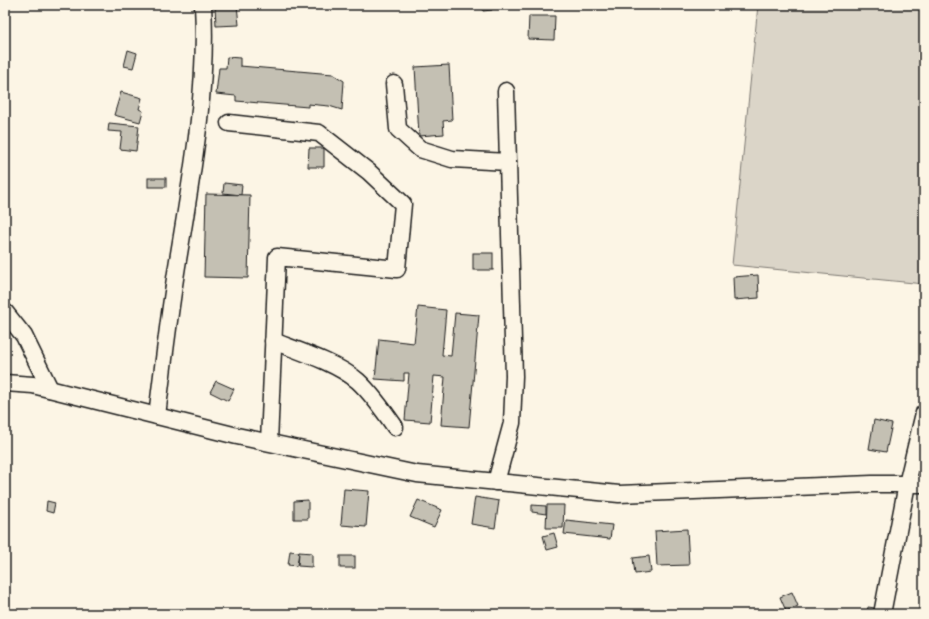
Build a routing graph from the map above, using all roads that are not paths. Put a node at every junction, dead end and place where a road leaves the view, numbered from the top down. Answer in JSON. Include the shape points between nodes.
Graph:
{"nodes":[{"id":1,"x":203,"y":5,"type":"edge"},
{"id":2,"x":394,"y":84,"type":"dead end"},
{"id":3,"x":506,"y":91,"type":"dead end"},
{"id":4,"x":229,"y":123,"type":"dead end"},
{"id":5,"x":508,"y":162,"type":"junction"},
{"id":6,"x":5,"y":312,"type":"edge"},
{"id":7,"x":273,"y":341,"type":"junction"},
{"id":8,"x":5,"y":383,"type":"edge"},
{"id":9,"x":50,"y":389,"type":"junction"},
{"id":10,"x":924,"y":413,"type":"edge"},
{"id":11,"x":157,"y":416,"type":"junction"},
{"id":12,"x":395,"y":427,"type":"dead end"},
{"id":13,"x":269,"y":442,"type":"junction"},
{"id":14,"x":496,"y":482,"type":"junction"},
{"id":15,"x":907,"y":484,"type":"junction"},
{"id":16,"x":924,"y":484,"type":"edge"},
{"id":17,"x":882,"y":614,"type":"edge"}],
"edges":[{"from":1,"to":11,"type":"street","via":[[206,46],[198,134],[173,288]]},
{"from":2,"to":5,"type":"street","via":[[398,129],[420,150],[452,159]]},
{"from":3,"to":5,"type":"street"},
{"from":4,"to":7,"type":"street","via":[[319,133],[369,172],[403,204],[397,269],[277,257]]},
{"from":5,"to":14,"type":"street","via":[[514,376],[512,423]]},
{"from":6,"to":9,"type":"street","via":[[24,336]]},
{"from":7,"to":12,"type":"street","via":[[320,359],[357,381]]},
{"from":7,"to":13,"type":"street"},
{"from":8,"to":9,"type":"street"},
{"from":9,"to":11,"type":"street"},
{"from":10,"to":15,"type":"street"},
{"from":11,"to":13,"type":"street"},
{"from":13,"to":14,"type":"street","via":[[417,474]]},
{"from":14,"to":15,"type":"street","via":[[619,494]]},
{"from":15,"to":16,"type":"street"},
{"from":15,"to":17,"type":"street"}]}
